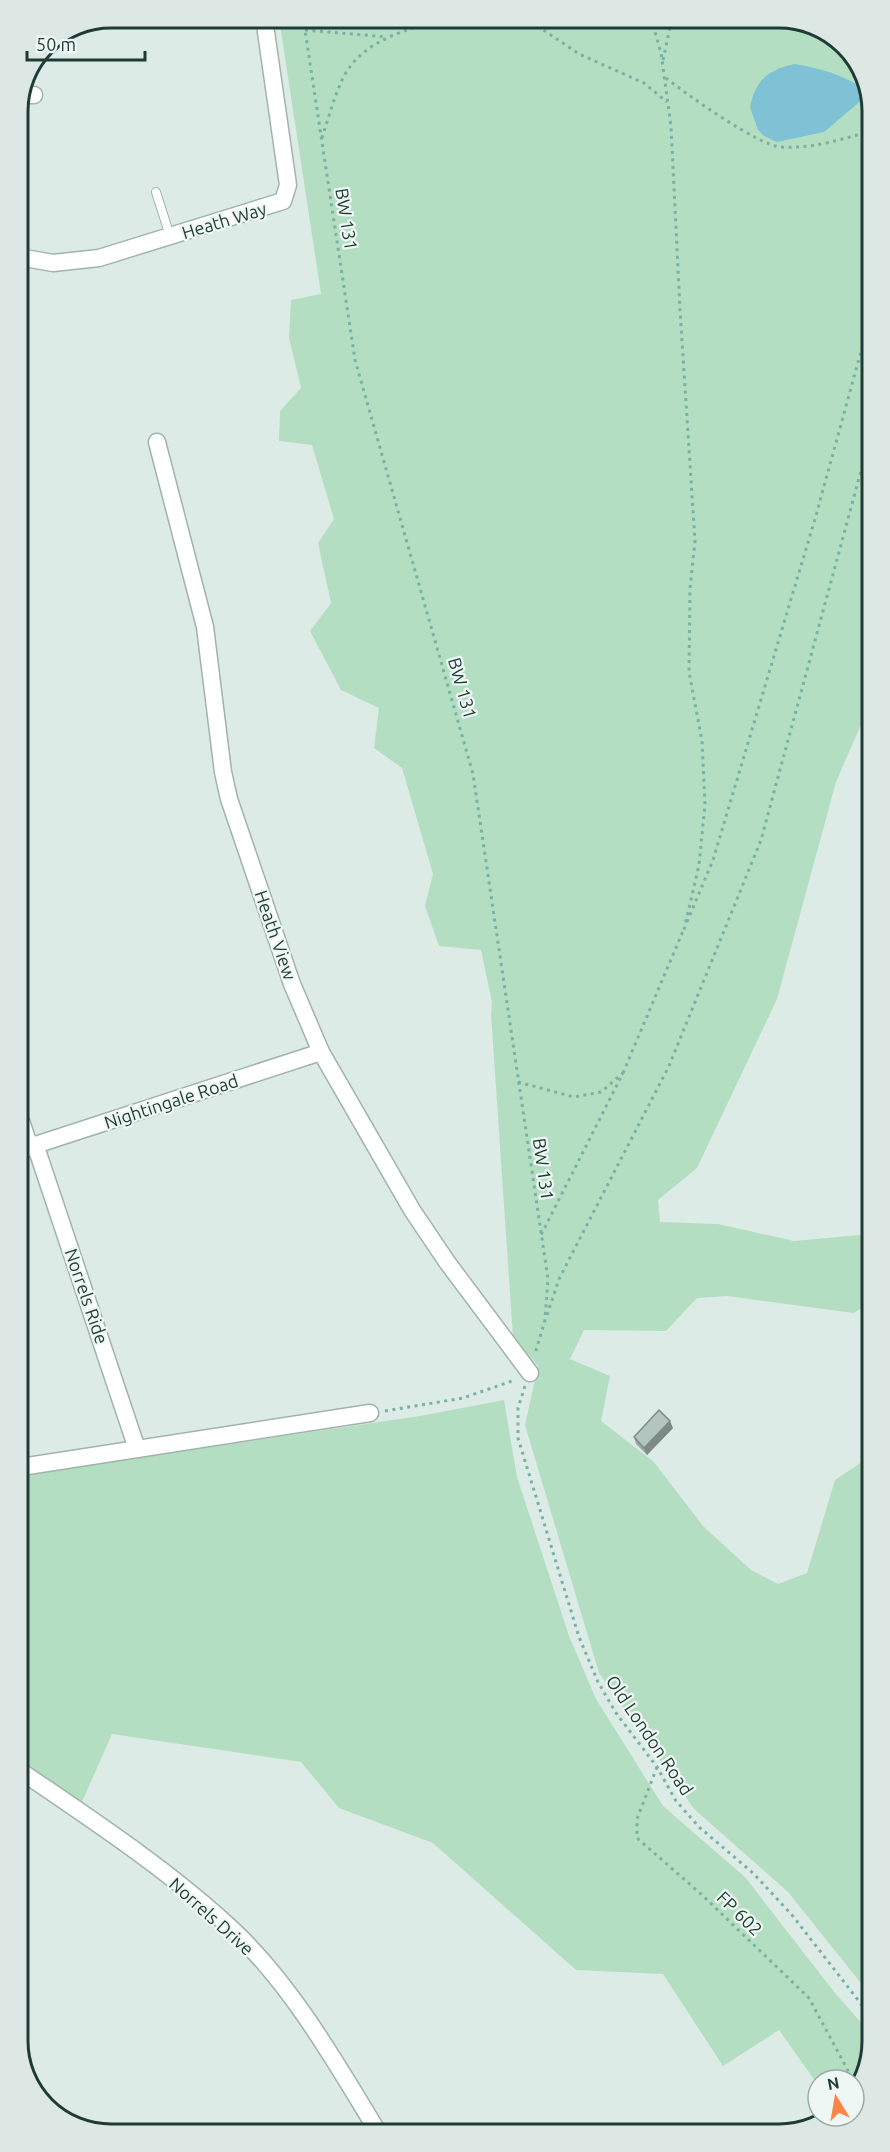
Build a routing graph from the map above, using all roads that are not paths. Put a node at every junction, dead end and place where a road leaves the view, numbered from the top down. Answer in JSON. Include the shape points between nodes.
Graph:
{"nodes":[{"id":1,"x":265,"y":28,"type":"edge"},
{"id":2,"x":156,"y":192,"type":"dead end"},
{"id":3,"x":170,"y":236,"type":"junction"},
{"id":4,"x":29,"y":259,"type":"edge"},
{"id":5,"x":156,"y":442,"type":"dead end"},
{"id":6,"x":321,"y":1052,"type":"junction"},
{"id":7,"x":28,"y":1147,"type":"edge"},
{"id":8,"x":28,"y":1149,"type":"edge"},
{"id":9,"x":530,"y":1372,"type":"road end"},
{"id":10,"x":370,"y":1413,"type":"road end"},
{"id":11,"x":137,"y":1449,"type":"junction"},
{"id":12,"x":28,"y":1466,"type":"edge"},
{"id":13,"x":28,"y":1776,"type":"edge"},
{"id":14,"x":373,"y":2123,"type":"edge"}],
"edges":[{"from":1,"to":3,"type":"street","name":"Heath Way","via":[[288,185],[286,196],[278,204]]},
{"from":2,"to":3,"type":"lane"},
{"from":3,"to":4,"type":"street","name":"Heath Way","via":[[89,259],[53,263]]},
{"from":5,"to":6,"type":"street","name":"Heath View","via":[[205,627],[229,799],[292,984]]},
{"from":6,"to":7,"type":"street","name":"Nightingale Road"},
{"from":6,"to":9,"type":"street","name":"Heath View","via":[[412,1210]]},
{"from":8,"to":11,"type":"street","name":"Norrels Ride","via":[[38,1153]]},
{"from":10,"to":11,"type":"street"},
{"from":11,"to":12,"type":"street"},
{"from":13,"to":14,"type":"street","name":"Norrels Drive","via":[[182,1885],[236,1933],[277,1980]]}]}
